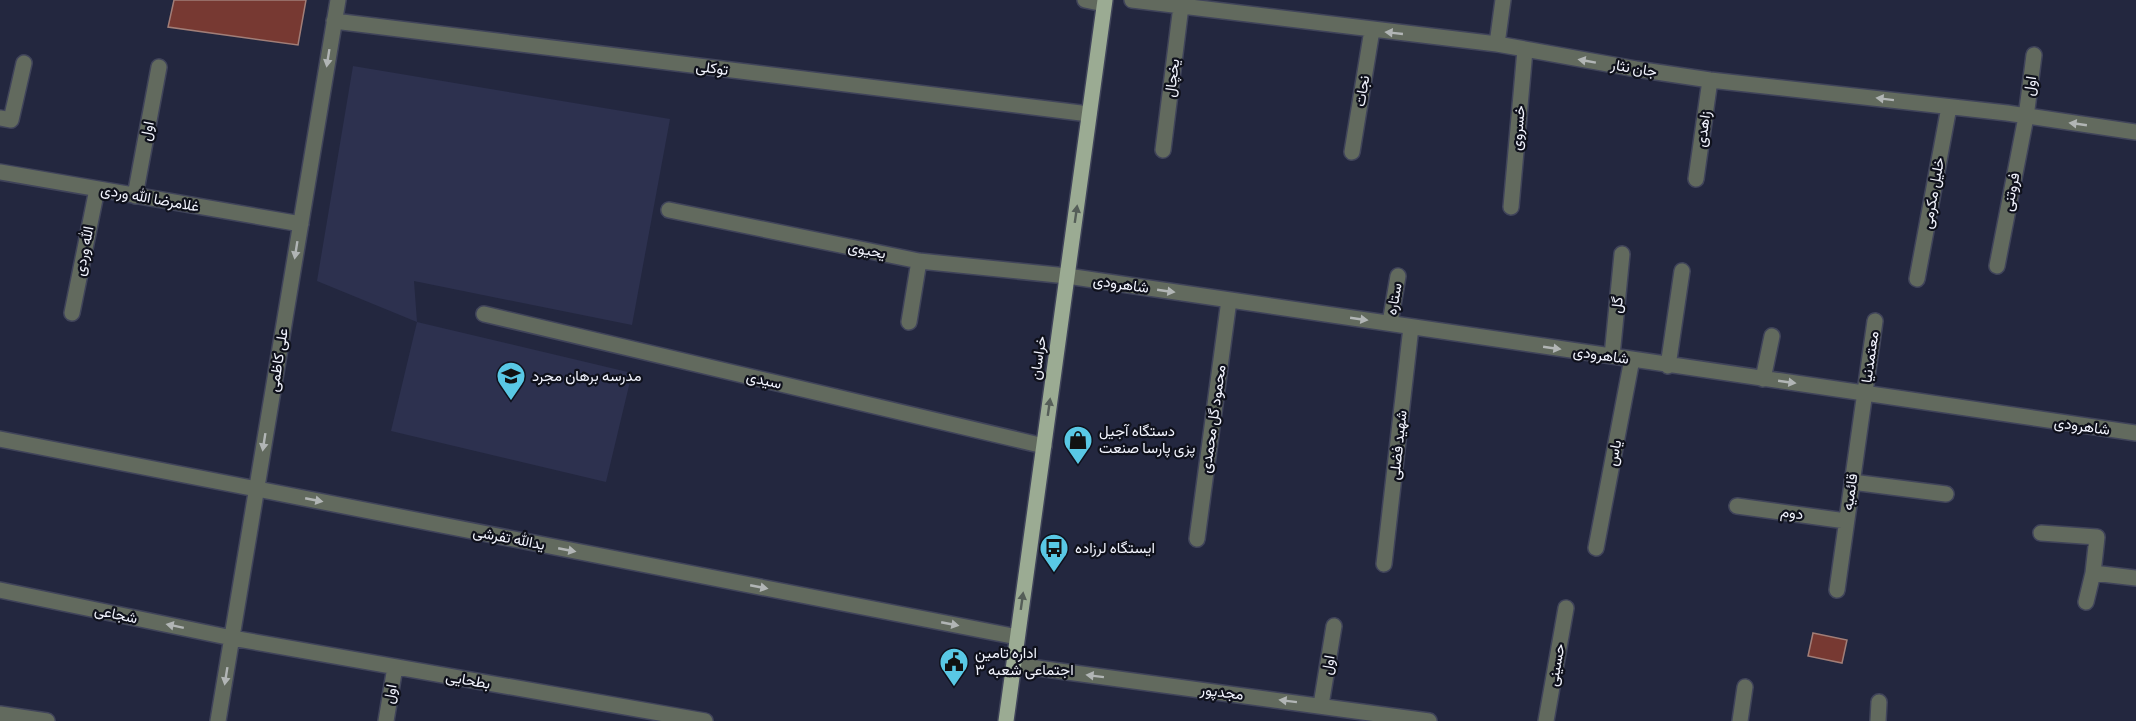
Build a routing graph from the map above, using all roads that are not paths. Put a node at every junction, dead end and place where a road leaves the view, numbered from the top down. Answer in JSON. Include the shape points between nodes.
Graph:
{"nodes":[{"id":1,"x":338,"y":0,"type":"edge"},
{"id":2,"x":1085,"y":0,"type":"edge"},
{"id":3,"x":1132,"y":0,"type":"edge"},
{"id":4,"x":1503,"y":0,"type":"edge"},
{"id":5,"x":1105,"y":2,"type":"edge"},
{"id":6,"x":1181,"y":6,"type":"junction"},
{"id":7,"x":334,"y":21,"type":"junction"},
{"id":8,"x":1372,"y":30,"type":"junction"},
{"id":9,"x":1497,"y":44,"type":"junction"},
{"id":10,"x":1525,"y":50,"type":"junction"},
{"id":11,"x":2034,"y":55,"type":"dead end"},
{"id":12,"x":24,"y":63,"type":"dead end"},
{"id":13,"x":159,"y":67,"type":"dead end"},
{"id":14,"x":1710,"y":80,"type":"junction"},
{"id":15,"x":1949,"y":107,"type":"junction"},
{"id":16,"x":1089,"y":114,"type":"junction"},
{"id":17,"x":2026,"y":117,"type":"junction"},
{"id":18,"x":0,"y":118,"type":"edge"},
{"id":19,"x":2136,"y":132,"type":"edge"},
{"id":20,"x":1163,"y":150,"type":"dead end"},
{"id":21,"x":1352,"y":152,"type":"dead end"},
{"id":22,"x":0,"y":172,"type":"edge"},
{"id":23,"x":1696,"y":179,"type":"dead end"},
{"id":24,"x":97,"y":189,"type":"junction"},
{"id":25,"x":135,"y":196,"type":"junction"},
{"id":26,"x":1511,"y":207,"type":"dead end"},
{"id":27,"x":669,"y":210,"type":"dead end"},
{"id":28,"x":301,"y":224,"type":"junction"},
{"id":29,"x":1622,"y":254,"type":"dead end"},
{"id":30,"x":919,"y":261,"type":"junction"},
{"id":31,"x":1997,"y":266,"type":"dead end"},
{"id":32,"x":1682,"y":272,"type":"dead end"},
{"id":33,"x":1067,"y":276,"type":"junction"},
{"id":34,"x":1398,"y":276,"type":"dead end"},
{"id":35,"x":1917,"y":279,"type":"dead end"},
{"id":36,"x":1229,"y":300,"type":"junction"},
{"id":37,"x":72,"y":313,"type":"dead end"},
{"id":38,"x":484,"y":315,"type":"dead end"},
{"id":39,"x":1875,"y":321,"type":"dead end"},
{"id":40,"x":909,"y":322,"type":"dead end"},
{"id":41,"x":1390,"y":323,"type":"junction"},
{"id":42,"x":1411,"y":327,"type":"junction"},
{"id":43,"x":1772,"y":336,"type":"dead end"},
{"id":44,"x":1612,"y":356,"type":"junction"},
{"id":45,"x":1632,"y":359,"type":"junction"},
{"id":46,"x":1668,"y":366,"type":"junction"},
{"id":47,"x":1763,"y":379,"type":"junction"},
{"id":48,"x":1864,"y":394,"type":"junction"},
{"id":49,"x":2136,"y":434,"type":"edge"},
{"id":50,"x":0,"y":439,"type":"edge"},
{"id":51,"x":1044,"y":446,"type":"junction"},
{"id":52,"x":1852,"y":482,"type":"junction"},
{"id":53,"x":256,"y":489,"type":"junction"},
{"id":54,"x":1946,"y":494,"type":"dead end"},
{"id":55,"x":1737,"y":506,"type":"dead end"},
{"id":56,"x":1846,"y":521,"type":"junction"},
{"id":57,"x":2041,"y":533,"type":"dead end"},
{"id":58,"x":1197,"y":538,"type":"dead end"},
{"id":59,"x":1596,"y":548,"type":"dead end"},
{"id":60,"x":1384,"y":564,"type":"dead end"},
{"id":61,"x":2093,"y":573,"type":"junction"},
{"id":62,"x":2136,"y":578,"type":"edge"},
{"id":63,"x":0,"y":590,"type":"edge"},
{"id":64,"x":1837,"y":590,"type":"dead end"},
{"id":65,"x":2086,"y":603,"type":"dead end"},
{"id":66,"x":1566,"y":608,"type":"dead end"},
{"id":67,"x":1334,"y":626,"type":"dead end"},
{"id":68,"x":1017,"y":637,"type":"junction"},
{"id":69,"x":232,"y":638,"type":"junction"},
{"id":70,"x":1015,"y":665,"type":"junction"},
{"id":71,"x":395,"y":667,"type":"junction"},
{"id":72,"x":1745,"y":687,"type":"dead end"},
{"id":73,"x":1880,"y":702,"type":"dead end"},
{"id":74,"x":1321,"y":705,"type":"junction"},
{"id":75,"x":0,"y":714,"type":"edge"},
{"id":76,"x":627,"y":714,"type":"edge"},
{"id":77,"x":47,"y":721,"type":"edge"},
{"id":78,"x":218,"y":721,"type":"edge"},
{"id":79,"x":386,"y":721,"type":"edge"},
{"id":80,"x":705,"y":721,"type":"edge"},
{"id":81,"x":1006,"y":721,"type":"edge"},
{"id":82,"x":1430,"y":721,"type":"edge"},
{"id":83,"x":1546,"y":721,"type":"edge"},
{"id":84,"x":1740,"y":721,"type":"edge"},
{"id":85,"x":1878,"y":721,"type":"edge"}],
"edges":[{"from":1,"to":7,"type":"street","name":"علی کاظمی"},
{"from":2,"to":5,"type":"street"},
{"from":3,"to":6,"type":"street","name":"جان نثار"},
{"from":4,"to":9,"type":"street"},
{"from":5,"to":16,"type":"main road","name":"خراسان"},
{"from":6,"to":8,"type":"street","name":"جان نثار"},
{"from":6,"to":20,"type":"street","name":"یخچال"},
{"from":7,"to":16,"type":"street","name":"توکلی"},
{"from":7,"to":28,"type":"street","name":"علی کاظمی","one_way":true},
{"from":9,"to":8,"type":"street","name":"جان نثار","one_way":true},
{"from":8,"to":21,"type":"street","name":"نجات"},
{"from":9,"to":10,"type":"street","name":"جان نثار"},
{"from":14,"to":10,"type":"street","name":"جان نثار","one_way":true},
{"from":10,"to":26,"type":"street","name":"خسروی"},
{"from":11,"to":17,"type":"street","name":"اول"},
{"from":12,"to":18,"type":"street","via":[[11,120]]},
{"from":13,"to":25,"type":"street","name":"اول"},
{"from":15,"to":14,"type":"street","name":"جان نثار","one_way":true},
{"from":14,"to":23,"type":"street","name":"زاهدی"},
{"from":15,"to":17,"type":"street","name":"جان نثار"},
{"from":15,"to":35,"type":"street","name":"خلیل مکرمی"},
{"from":33,"to":16,"type":"main road","name":"خراسان","one_way":true},
{"from":19,"to":17,"type":"street","name":"جان نثار","one_way":true},
{"from":17,"to":31,"type":"street","name":"فروتنی"},
{"from":22,"to":24,"type":"street","name":"غلامرضا الله وردی"},
{"from":24,"to":25,"type":"street","name":"غلامرضا الله وردی"},
{"from":24,"to":37,"type":"street","name":"الله وردی"},
{"from":25,"to":28,"type":"street","name":"غلامرضا الله وردی"},
{"from":27,"to":30,"type":"street","name":"یحیوی"},
{"from":28,"to":53,"type":"street","name":"علی کاظمی","one_way":true},
{"from":29,"to":44,"type":"street","name":"گل"},
{"from":30,"to":33,"type":"street","name":"یحیوی"},
{"from":30,"to":40,"type":"street"},
{"from":32,"to":46,"type":"street"},
{"from":33,"to":36,"type":"street","name":"شاهرودی","one_way":true},
{"from":51,"to":33,"type":"main road","name":"خراسان","one_way":true},
{"from":34,"to":41,"type":"street","name":"ستاره"},
{"from":36,"to":41,"type":"street","name":"شاهرودی","one_way":true},
{"from":36,"to":58,"type":"street","name":"محمود گل محمدی"},
{"from":38,"to":51,"type":"street","name":"سیدی"},
{"from":39,"to":48,"type":"street","name":"معتمدنیا"},
{"from":41,"to":42,"type":"street","name":"شاهرودی"},
{"from":42,"to":44,"type":"street","name":"شاهرودی","one_way":true},
{"from":42,"to":60,"type":"street","name":"شهید فضلی"},
{"from":43,"to":47,"type":"street"},
{"from":44,"to":45,"type":"street","name":"شاهرودی"},
{"from":45,"to":46,"type":"street","name":"شاهرودی"},
{"from":45,"to":59,"type":"street","name":"یاس"},
{"from":46,"to":47,"type":"street","name":"شاهرودی"},
{"from":47,"to":48,"type":"street","name":"شاهرودی","one_way":true},
{"from":48,"to":49,"type":"street","name":"شاهرودی"},
{"from":48,"to":52,"type":"street","name":"قائمیه"},
{"from":50,"to":53,"type":"street","name":"یدالله تفرشی"},
{"from":68,"to":51,"type":"main road","name":"خراسان","one_way":true},
{"from":52,"to":54,"type":"street"},
{"from":52,"to":56,"type":"street","name":"قائمیه"},
{"from":53,"to":68,"type":"street","name":"یدالله تفرشی","one_way":true},
{"from":53,"to":69,"type":"street","name":"علی کاظمی"},
{"from":55,"to":56,"type":"street","name":"دوم"},
{"from":56,"to":64,"type":"street","name":"قائمیه"},
{"from":57,"to":61,"type":"street","via":[[2097,537]]},
{"from":61,"to":62,"type":"street"},
{"from":61,"to":65,"type":"street"},
{"from":69,"to":63,"type":"street","name":"شجاعی","one_way":true},
{"from":66,"to":83,"type":"street","name":"حسینی"},
{"from":67,"to":74,"type":"street","name":"اول"},
{"from":68,"to":70,"type":"main road","name":"خراسان"},
{"from":69,"to":71,"type":"street","name":"بطحایی"},
{"from":69,"to":78,"type":"street","name":"علی کاظمی","one_way":true},
{"from":74,"to":70,"type":"street","name":"مجدپور","one_way":true},
{"from":70,"to":81,"type":"main road","name":"خراسان"},
{"from":71,"to":76,"type":"street","name":"بطحایی"},
{"from":71,"to":79,"type":"street","name":"اول"},
{"from":72,"to":84,"type":"street"},
{"from":73,"to":85,"type":"street"},
{"from":74,"to":82,"type":"street","name":"مجدپور"},
{"from":75,"to":77,"type":"street"},
{"from":76,"to":80,"type":"street","name":"بطحایی"}]}
